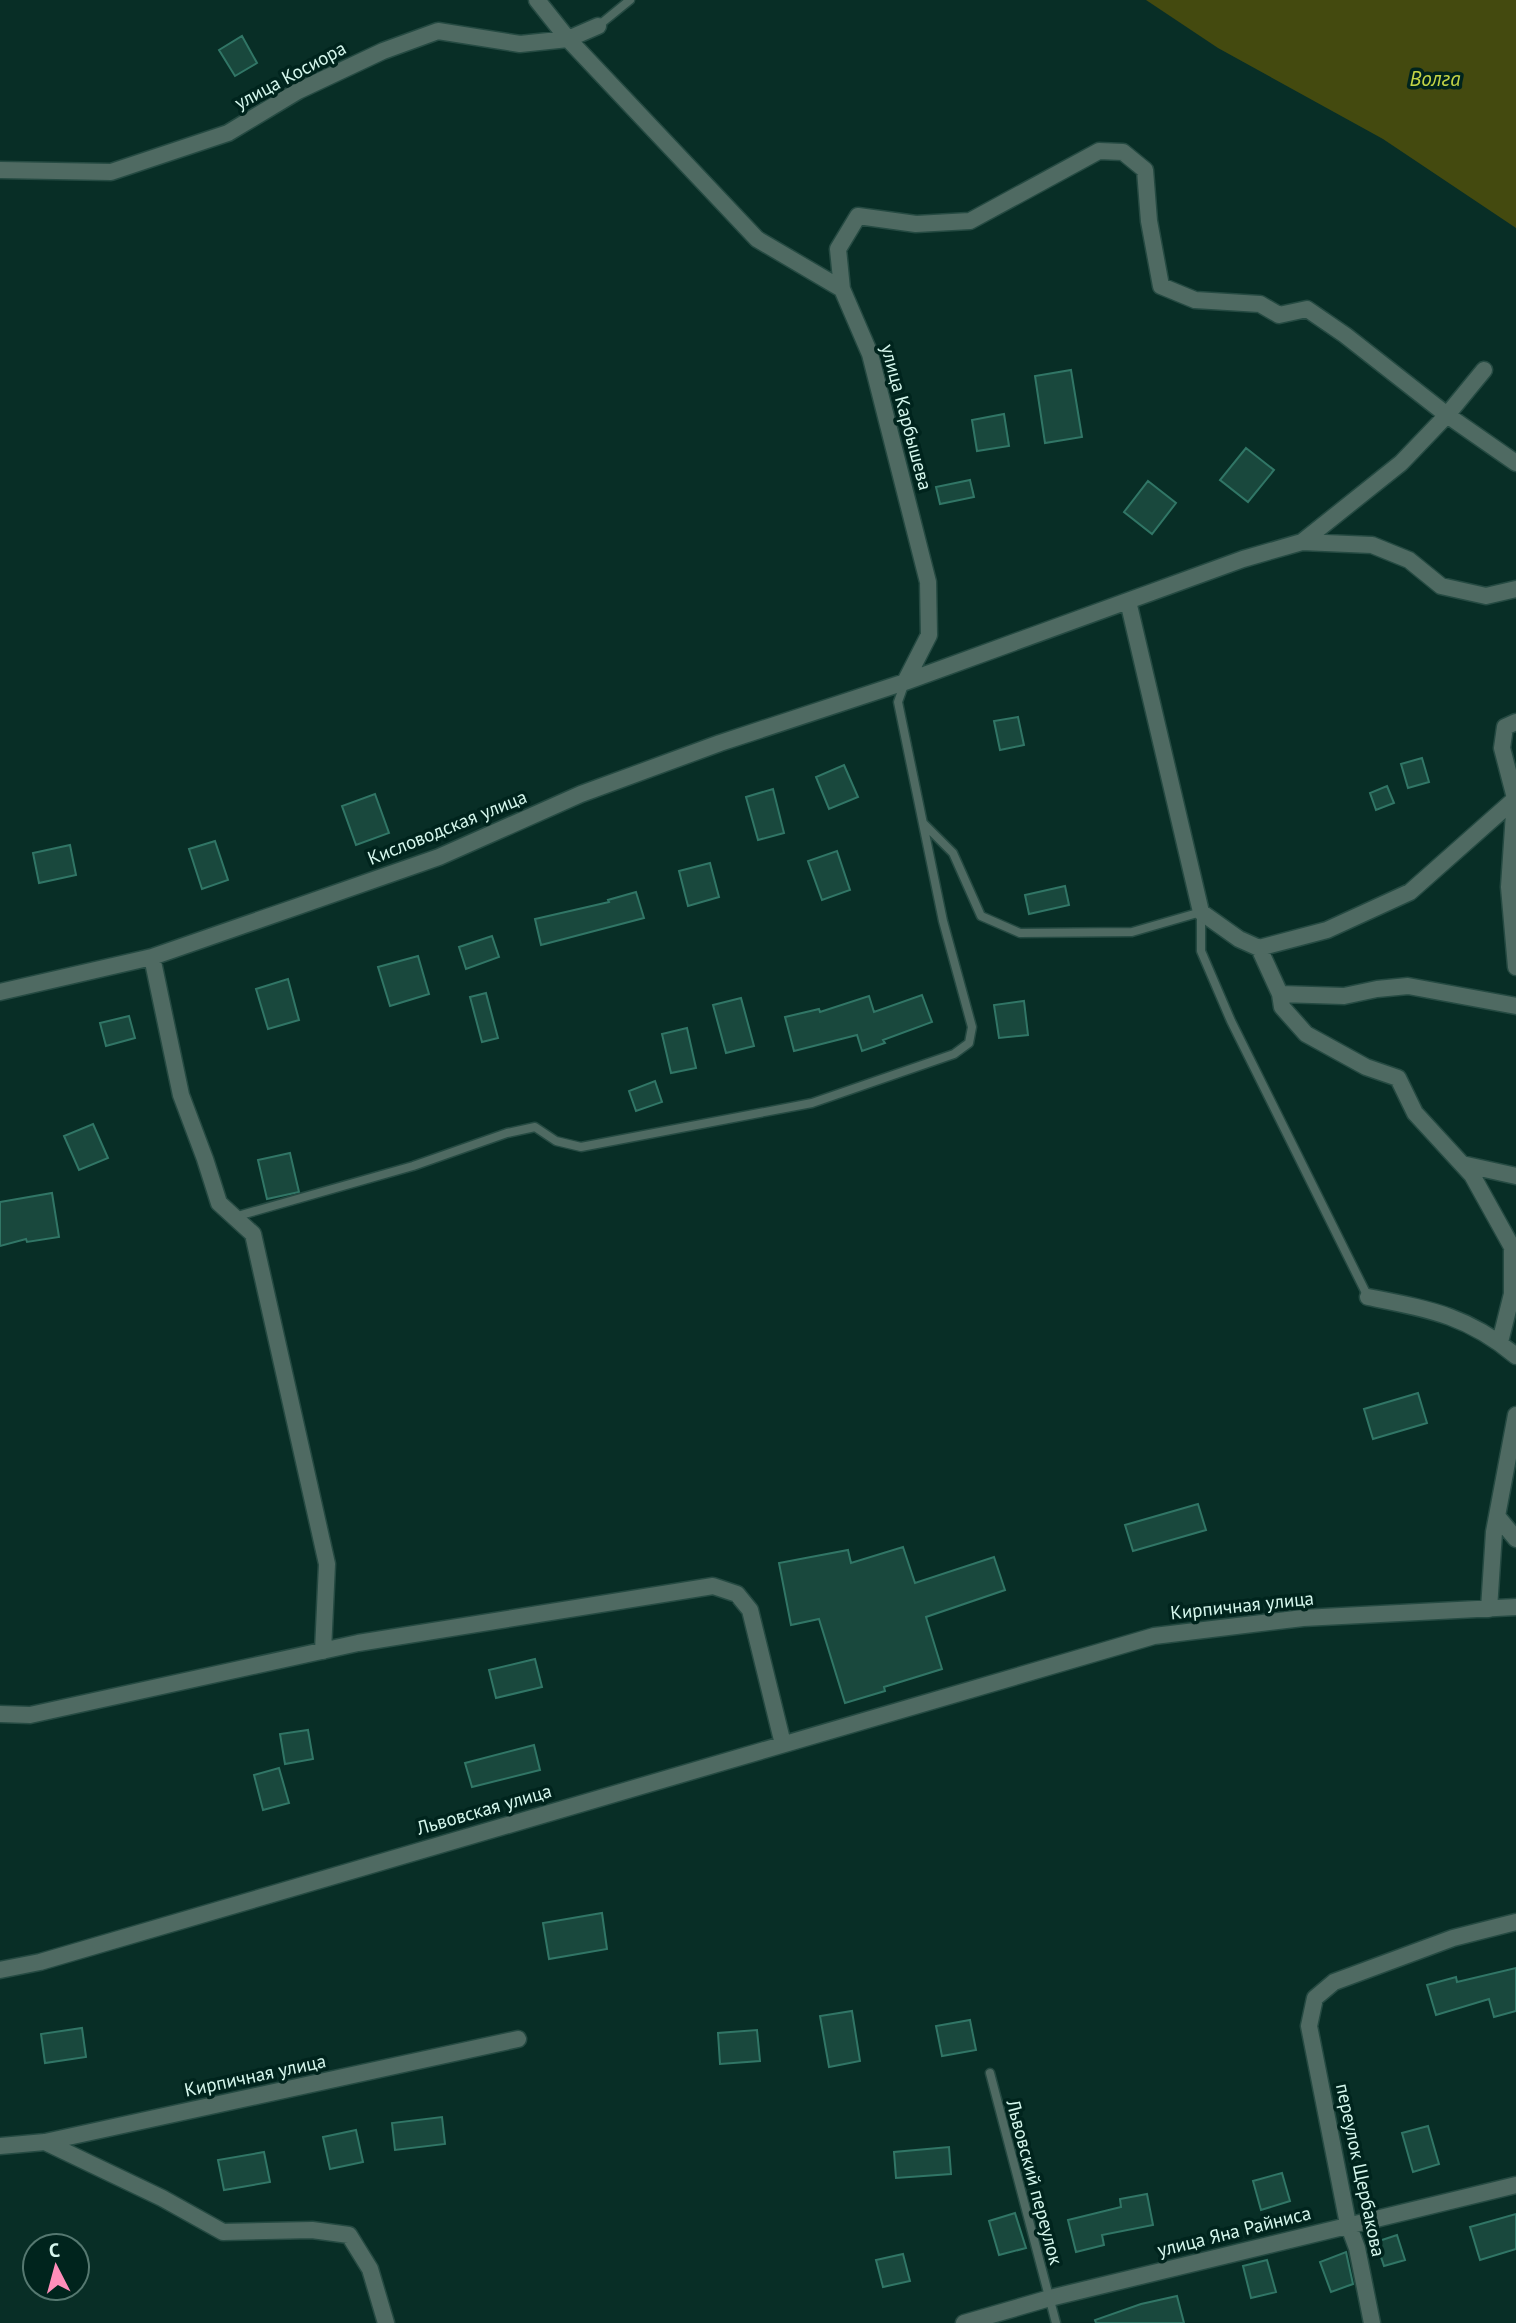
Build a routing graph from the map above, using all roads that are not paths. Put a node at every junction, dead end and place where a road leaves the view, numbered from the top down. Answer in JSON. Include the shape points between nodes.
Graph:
{"nodes":[{"id":1,"x":537,"y":0,"type":"edge"},
{"id":2,"x":629,"y":0,"type":"edge"},
{"id":3,"x":598,"y":26,"type":"joint"},
{"id":4,"x":568,"y":39,"type":"junction"},
{"id":5,"x":0,"y":170,"type":"edge"},
{"id":6,"x":842,"y":289,"type":"junction"},
{"id":7,"x":1483,"y":370,"type":"dead end"},
{"id":8,"x":1447,"y":415,"type":"junction"},
{"id":9,"x":1516,"y":463,"type":"edge"},
{"id":10,"x":1302,"y":542,"type":"junction"},
{"id":11,"x":1516,"y":589,"type":"edge"},
{"id":12,"x":1128,"y":601,"type":"junction"},
{"id":13,"x":905,"y":682,"type":"junction"},
{"id":14,"x":1516,"y":722,"type":"edge"},
{"id":15,"x":1516,"y":798,"type":"edge"},
{"id":16,"x":923,"y":823,"type":"junction"},
{"id":17,"x":1201,"y":912,"type":"junction"},
{"id":18,"x":1259,"y":948,"type":"junction"},
{"id":19,"x":152,"y":957,"type":"junction"},
{"id":20,"x":1516,"y":967,"type":"edge"},
{"id":21,"x":0,"y":992,"type":"edge"},
{"id":22,"x":1280,"y":994,"type":"junction"},
{"id":23,"x":1516,"y":1006,"type":"edge"},
{"id":24,"x":1462,"y":1164,"type":"junction"},
{"id":25,"x":1516,"y":1176,"type":"edge"},
{"id":26,"x":234,"y":1217,"type":"junction"},
{"id":27,"x":1368,"y":1297,"type":"joint"},
{"id":28,"x":1500,"y":1342,"type":"junction"},
{"id":29,"x":1516,"y":1356,"type":"edge"},
{"id":30,"x":1516,"y":1415,"type":"edge"},
{"id":31,"x":1497,"y":1516,"type":"junction"},
{"id":32,"x":1516,"y":1539,"type":"edge"},
{"id":33,"x":1516,"y":1608,"type":"edge"},
{"id":34,"x":1489,"y":1609,"type":"junction"},
{"id":35,"x":323,"y":1651,"type":"junction"},
{"id":36,"x":980,"y":1686,"type":"joint"},
{"id":37,"x":0,"y":1714,"type":"edge"},
{"id":38,"x":783,"y":1744,"type":"junction"},
{"id":39,"x":1516,"y":1922,"type":"edge"},
{"id":40,"x":0,"y":1970,"type":"edge"},
{"id":41,"x":518,"y":2039,"type":"dead end"},
{"id":42,"x":990,"y":2073,"type":"dead end"},
{"id":43,"x":45,"y":2142,"type":"junction"},
{"id":44,"x":0,"y":2146,"type":"edge"},
{"id":45,"x":1516,"y":2185,"type":"edge"},
{"id":46,"x":1348,"y":2224,"type":"junction"},
{"id":47,"x":1050,"y":2298,"type":"junction"},
{"id":48,"x":386,"y":2323,"type":"edge"},
{"id":49,"x":964,"y":2323,"type":"edge"},
{"id":50,"x":1056,"y":2323,"type":"edge"},
{"id":51,"x":1373,"y":2323,"type":"edge"}],
"edges":[{"from":1,"to":4,"type":"street"},
{"from":2,"to":3,"type":"lane"},
{"from":3,"to":4,"type":"street","name":"улица Косиора"},
{"from":4,"to":5,"type":"street","name":"улица Косиора","via":[[520,44],[438,31],[298,91],[228,132],[111,172]]},
{"from":4,"to":6,"type":"street","via":[[757,239]]},
{"from":6,"to":8,"type":"street","name":"улица Карбышева","via":[[838,248],[858,216],[915,224],[970,221],[1099,151],[1123,152],[1145,170],[1161,286],[1195,300],[1260,304],[1279,315],[1307,309]]},
{"from":6,"to":13,"type":"street","name":"улица Карбышева","via":[[870,354],[928,582],[929,635]]},
{"from":7,"to":8,"type":"street"},
{"from":8,"to":9,"type":"street"},
{"from":8,"to":10,"type":"street","via":[[1401,463]]},
{"from":10,"to":11,"type":"street","via":[[1372,545],[1409,560],[1441,586],[1486,596]]},
{"from":10,"to":12,"type":"street","name":"Кисловодская улица"},
{"from":12,"to":13,"type":"street","name":"Кисловодская улица"},
{"from":12,"to":17,"type":"street"},
{"from":13,"to":16,"type":"lane","via":[[898,702]]},
{"from":13,"to":19,"type":"street","name":"Кисловодская улица","via":[[682,757],[581,794],[439,857]]},
{"from":14,"to":15,"type":"street","via":[[1505,727],[1502,748]]},
{"from":15,"to":18,"type":"street","via":[[1410,892],[1327,930]]},
{"from":15,"to":20,"type":"street","via":[[1509,887]]},
{"from":16,"to":17,"type":"lane","via":[[953,853],[981,916],[1020,933],[1132,932]]},
{"from":16,"to":26,"type":"lane","via":[[972,1027],[970,1043],[954,1054],[812,1103],[581,1147],[556,1141],[535,1127],[507,1133],[413,1166]]},
{"from":17,"to":18,"type":"street"},
{"from":17,"to":27,"type":"lane","via":[[1201,951],[1231,1021]]},
{"from":18,"to":22,"type":"street"},
{"from":19,"to":21,"type":"street","name":"Кисловодская улица"},
{"from":19,"to":26,"type":"street","via":[[181,1095],[219,1203]]},
{"from":22,"to":23,"type":"street","via":[[1344,996],[1408,986]]},
{"from":22,"to":24,"type":"street","via":[[1282,1007],[1306,1034],[1366,1068],[1398,1078],[1415,1112]]},
{"from":24,"to":25,"type":"street"},
{"from":24,"to":28,"type":"street","via":[[1512,1247],[1511,1294]]},
{"from":26,"to":35,"type":"street","via":[[253,1234],[327,1564]]},
{"from":27,"to":28,"type":"street","via":[[1456,1317]]},
{"from":28,"to":29,"type":"street"},
{"from":30,"to":31,"type":"street"},
{"from":31,"to":32,"type":"street"},
{"from":31,"to":34,"type":"street"},
{"from":33,"to":34,"type":"street","name":"Кирпичная улица"},
{"from":34,"to":36,"type":"street","name":"Кирпичная улица","via":[[1303,1618],[1154,1636]]},
{"from":35,"to":37,"type":"street","via":[[30,1715]]},
{"from":35,"to":38,"type":"street","via":[[713,1586],[737,1594],[750,1610]]},
{"from":36,"to":38,"type":"street","name":"Львовская улица"},
{"from":38,"to":40,"type":"street","name":"Львовская улица"},
{"from":39,"to":46,"type":"street","name":"переулок Щербакова","via":[[1453,1938],[1334,1982],[1315,1998],[1309,2026]]},
{"from":41,"to":43,"type":"street","name":"Кирпичная улица"},
{"from":42,"to":47,"type":"lane","name":"Львовский переулок"},
{"from":43,"to":44,"type":"street","name":"Кирпичная улица"},
{"from":43,"to":48,"type":"street","via":[[223,2232],[312,2230],[349,2235],[370,2269]]},
{"from":45,"to":46,"type":"street","name":"улица Яна Райниса"},
{"from":46,"to":47,"type":"street","name":"улица Яна Райниса"},
{"from":46,"to":51,"type":"street","name":"переулок Щербакова"},
{"from":47,"to":49,"type":"street","name":"улица Яна Райниса"},
{"from":47,"to":50,"type":"lane","name":"Львовский переулок"}]}
